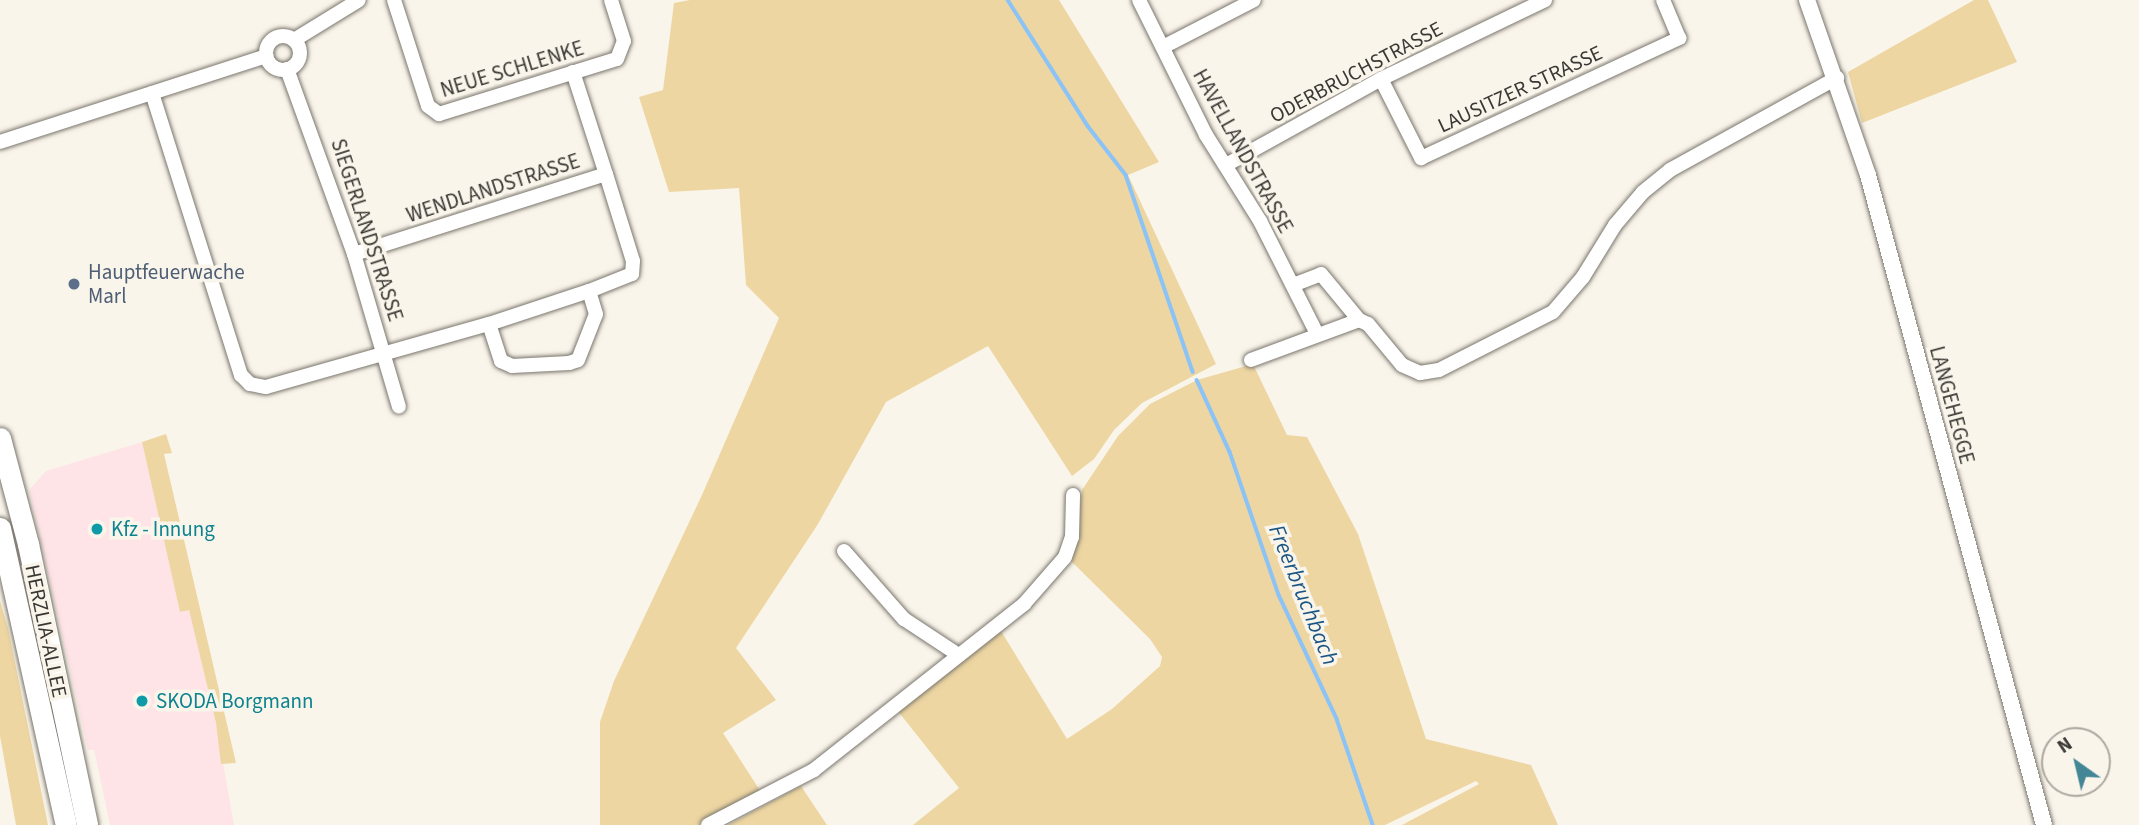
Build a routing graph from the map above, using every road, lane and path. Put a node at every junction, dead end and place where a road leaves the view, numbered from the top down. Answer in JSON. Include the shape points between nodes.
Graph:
{"nodes":[{"id":1,"x":359,"y":0,"type":"edge"},
{"id":2,"x":394,"y":0,"type":"edge"},
{"id":3,"x":611,"y":0,"type":"edge"},
{"id":4,"x":1139,"y":0,"type":"edge"},
{"id":5,"x":1254,"y":0,"type":"edge"},
{"id":6,"x":1545,"y":0,"type":"edge"},
{"id":7,"x":1663,"y":0,"type":"edge"},
{"id":8,"x":1807,"y":0,"type":"edge"},
{"id":9,"x":1520,"y":5,"type":"edge"},
{"id":10,"x":294,"y":40,"type":"junction"},
{"id":11,"x":1163,"y":47,"type":"junction"},
{"id":12,"x":266,"y":56,"type":"junction"},
{"id":13,"x":287,"y":69,"type":"junction"},
{"id":14,"x":573,"y":72,"type":"junction"},
{"id":15,"x":1837,"y":78,"type":"junction"},
{"id":16,"x":1381,"y":79,"type":"junction"},
{"id":17,"x":152,"y":93,"type":"junction"},
{"id":18,"x":4,"y":139,"type":"edge"},
{"id":19,"x":1226,"y":165,"type":"junction"},
{"id":20,"x":606,"y":174,"type":"junction"},
{"id":21,"x":354,"y":254,"type":"junction"},
{"id":22,"x":1293,"y":285,"type":"junction"},
{"id":23,"x":589,"y":291,"type":"junction"},
{"id":24,"x":1359,"y":320,"type":"junction"},
{"id":25,"x":489,"y":324,"type":"junction"},
{"id":26,"x":1317,"y":334,"type":"junction"},
{"id":27,"x":384,"y":352,"type":"junction"},
{"id":28,"x":1251,"y":360,"type":"dead end"},
{"id":29,"x":399,"y":407,"type":"dead end"},
{"id":30,"x":0,"y":438,"type":"edge"},
{"id":31,"x":1073,"y":495,"type":"dead end"},
{"id":32,"x":0,"y":528,"type":"edge"},
{"id":33,"x":844,"y":551,"type":"dead end"},
{"id":34,"x":957,"y":654,"type":"junction"},
{"id":35,"x":65,"y":825,"type":"edge"},
{"id":36,"x":87,"y":825,"type":"edge"},
{"id":37,"x":708,"y":825,"type":"edge"},
{"id":38,"x":2044,"y":825,"type":"edge"}],
"edges":[{"from":1,"to":10,"type":"street"},
{"from":2,"to":14,"type":"street","name":"NEUE SCHLENKE","via":[[428,106],[439,114]]},
{"from":3,"to":14,"type":"street","name":"NEUE SCHLENKE","via":[[624,41],[617,59]]},
{"from":4,"to":11,"type":"street","name":"HAVELLANDSTRASSE"},
{"from":5,"to":11,"type":"street"},
{"from":6,"to":9,"type":"street","name":"ODERBRUCHSTRASSE"},
{"from":7,"to":16,"type":"street","name":"LAUSITZER STRASSE","via":[[1679,38],[1421,158]]},
{"from":8,"to":15,"type":"street","name":"LANGEHEGGE"},
{"from":9,"to":16,"type":"street","name":"ODERBRUCHSTRASSE"},
{"from":10,"to":12,"type":"street","via":[[272,39]]},
{"from":10,"to":13,"type":"street","via":[[300,54]]},
{"from":11,"to":19,"type":"street","name":"HAVELLANDSTRASSE","via":[[1206,135]]},
{"from":12,"to":13,"type":"street","via":[[276,68]]},
{"from":12,"to":17,"type":"street"},
{"from":13,"to":21,"type":"street","name":"SIEGERLANDSTRASSE"},
{"from":14,"to":20,"type":"street","name":"WENDLANDSTRASSE"},
{"from":15,"to":24,"type":"street","via":[[1670,170],[1643,192],[1615,225],[1583,277],[1553,312],[1439,370],[1420,373],[1402,365],[1368,324]]},
{"from":15,"to":38,"type":"street","name":"LANGEHEGGE","via":[[1868,175]]},
{"from":16,"to":19,"type":"street","name":"ODERBRUCHSTRASSE"},
{"from":17,"to":18,"type":"street"},
{"from":17,"to":27,"type":"street","name":"WENDLANDSTRASSE","via":[[241,375],[250,384],[266,387]]},
{"from":19,"to":22,"type":"street","name":"HAVELLANDSTRASSE"},
{"from":20,"to":21,"type":"street","name":"WENDLANDSTRASSE"},
{"from":20,"to":23,"type":"street","name":"WENDLANDSTRASSE","via":[[634,261],[632,274]]},
{"from":21,"to":27,"type":"street","name":"SIEGERLANDSTRASSE"},
{"from":22,"to":24,"type":"street","via":[[1321,274]]},
{"from":22,"to":26,"type":"street","name":"HAVELLANDSTRASSE"},
{"from":23,"to":25,"type":"street","name":"WENDLANDSTRASSE"},
{"from":23,"to":25,"type":"street","via":[[596,314],[578,360],[512,366],[502,361]]},
{"from":24,"to":26,"type":"street"},
{"from":25,"to":27,"type":"street","name":"WENDLANDSTRASSE","via":[[396,353]]},
{"from":26,"to":28,"type":"street"},
{"from":27,"to":29,"type":"street","name":"SIEGERLANDSTRASSE"},
{"from":30,"to":36,"type":"main road","name":"HERZLIA-ALLEE","via":[[28,544]]},
{"from":31,"to":34,"type":"street","via":[[1072,537],[1065,556],[1024,604]]},
{"from":32,"to":35,"type":"main road","name":"HERZLIA-ALLEE"},
{"from":33,"to":34,"type":"street","via":[[904,619]]},
{"from":34,"to":37,"type":"street","via":[[814,770]]}]}
